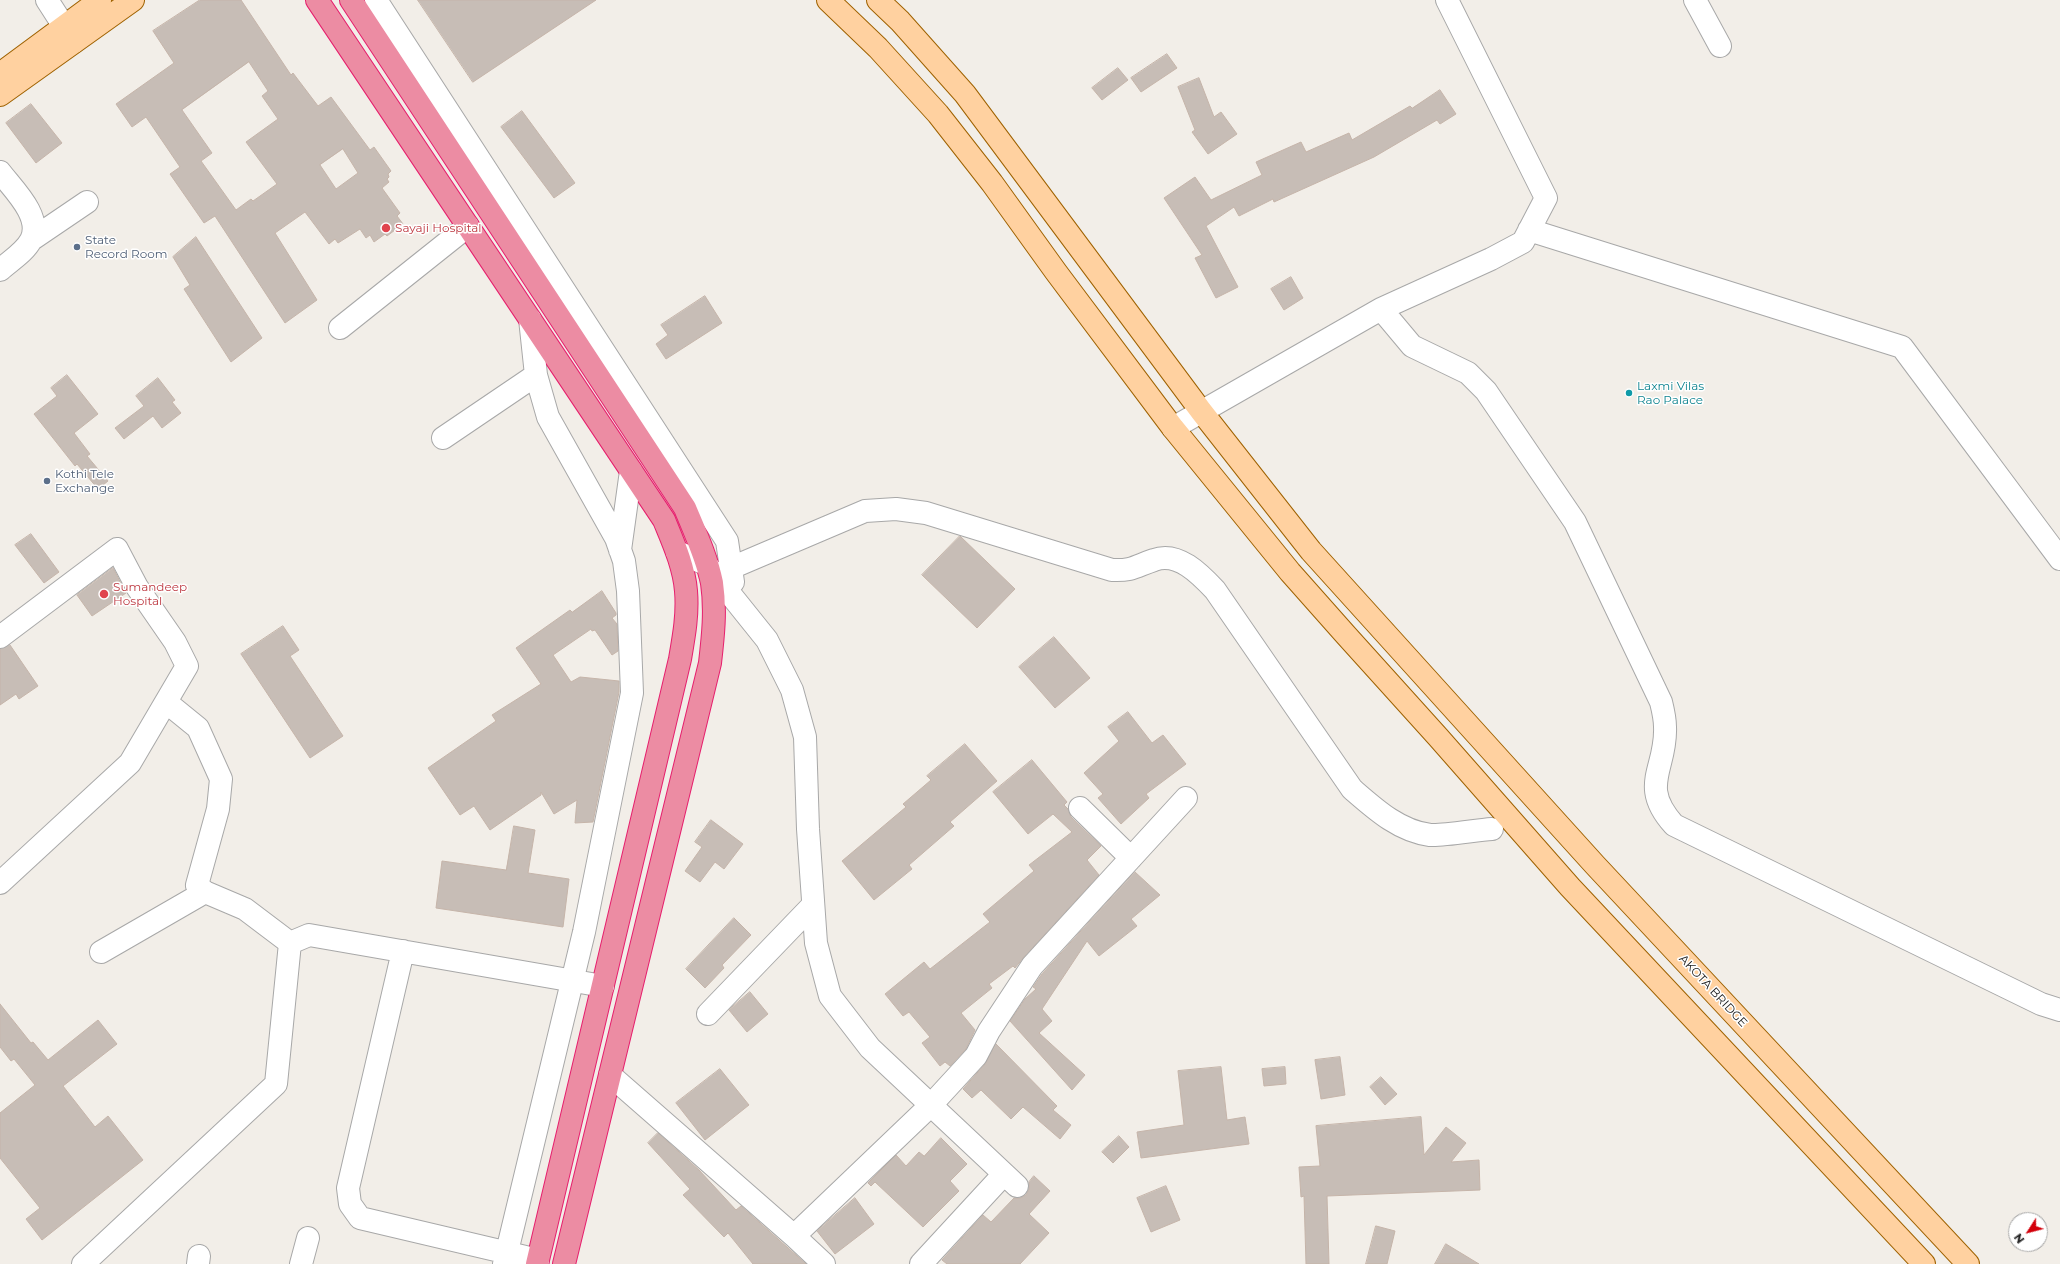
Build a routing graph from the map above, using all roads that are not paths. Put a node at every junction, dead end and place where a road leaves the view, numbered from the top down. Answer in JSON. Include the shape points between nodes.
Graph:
{"nodes":[{"id":1,"x":47,"y":0,"type":"edge"},
{"id":2,"x":100,"y":0,"type":"edge"},
{"id":3,"x":133,"y":0,"type":"edge"},
{"id":4,"x":317,"y":0,"type":"edge"},
{"id":5,"x":351,"y":0,"type":"edge"},
{"id":6,"x":376,"y":0,"type":"edge"},
{"id":7,"x":828,"y":0,"type":"edge"},
{"id":8,"x":878,"y":0,"type":"edge"},
{"id":9,"x":1447,"y":0,"type":"edge"},
{"id":10,"x":1695,"y":0,"type":"edge"},
{"id":11,"x":70,"y":35,"type":"junction"},
{"id":12,"x":1720,"y":46,"type":"dead end"},
{"id":13,"x":0,"y":74,"type":"edge"},
{"id":14,"x":0,"y":95,"type":"edge"},
{"id":15,"x":0,"y":172,"type":"edge"},
{"id":16,"x":87,"y":202,"type":"dead end"},
{"id":17,"x":468,"y":226,"type":"junction"},
{"id":18,"x":1529,"y":230,"type":"junction"},
{"id":19,"x":31,"y":240,"type":"junction"},
{"id":20,"x":0,"y":270,"type":"edge"},
{"id":21,"x":1381,"y":309,"type":"junction"},
{"id":22,"x":530,"y":319,"type":"junction"},
{"id":23,"x":340,"y":328,"type":"dead end"},
{"id":24,"x":536,"y":375,"type":"junction"},
{"id":25,"x":1201,"y":411,"type":"junction"},
{"id":26,"x":1173,"y":428,"type":"junction"},
{"id":27,"x":443,"y":438,"type":"dead end"},
{"id":28,"x":632,"y":471,"type":"junction"},
{"id":29,"x":620,"y":550,"type":"junction"},
{"id":30,"x":677,"y":552,"type":"junction"},
{"id":31,"x":2060,"y":559,"type":"edge"},
{"id":32,"x":706,"y":564,"type":"junction"},
{"id":33,"x":731,"y":568,"type":"junction"},
{"id":34,"x":736,"y":601,"type":"junction"},
{"id":35,"x":0,"y":636,"type":"edge"},
{"id":36,"x":166,"y":702,"type":"junction"},
{"id":37,"x":1186,"y":798,"type":"dead end"},
{"id":38,"x":1080,"y":808,"type":"dead end"},
{"id":39,"x":1492,"y":829,"type":"dead end"},
{"id":40,"x":1131,"y":858,"type":"junction"},
{"id":41,"x":0,"y":883,"type":"edge"},
{"id":42,"x":205,"y":892,"type":"junction"},
{"id":43,"x":813,"y":905,"type":"junction"},
{"id":44,"x":290,"y":943,"type":"junction"},
{"id":45,"x":403,"y":951,"type":"junction"},
{"id":46,"x":101,"y":952,"type":"dead end"},
{"id":47,"x":572,"y":980,"type":"junction"},
{"id":48,"x":603,"y":986,"type":"junction"},
{"id":49,"x":2060,"y":1010,"type":"edge"},
{"id":50,"x":708,"y":1014,"type":"dead end"},
{"id":51,"x":610,"y":1076,"type":"junction"},
{"id":52,"x":931,"y":1105,"type":"junction"},
{"id":53,"x":794,"y":1236,"type":"junction"},
{"id":54,"x":308,"y":1238,"type":"dead end"},
{"id":55,"x":506,"y":1258,"type":"edge"},
{"id":56,"x":538,"y":1262,"type":"edge"},
{"id":57,"x":83,"y":1264,"type":"edge"},
{"id":58,"x":301,"y":1264,"type":"edge"},
{"id":59,"x":564,"y":1264,"type":"edge"},
{"id":60,"x":824,"y":1264,"type":"edge"},
{"id":61,"x":921,"y":1264,"type":"edge"},
{"id":62,"x":1924,"y":1264,"type":"edge"},
{"id":63,"x":1968,"y":1264,"type":"edge"}],
"edges":[{"from":1,"to":11,"type":"street"},
{"from":2,"to":11,"type":"main road"},
{"from":3,"to":11,"type":"main road"},
{"from":4,"to":17,"type":"highway"},
{"from":5,"to":32,"type":"highway","via":[[685,508]]},
{"from":6,"to":33,"type":"street","via":[[727,541]]},
{"from":7,"to":26,"type":"main road","via":[[878,48],[938,114]]},
{"from":8,"to":25,"type":"main road","name":"AKOTA BRIDGE","via":[[965,94]]},
{"from":9,"to":18,"type":"street","via":[[1546,198]]},
{"from":10,"to":12,"type":"street"},
{"from":11,"to":13,"type":"main road"},
{"from":11,"to":14,"type":"main road"},
{"from":15,"to":19,"type":"street","via":[[32,214],[35,224]]},
{"from":16,"to":19,"type":"street"},
{"from":17,"to":22,"type":"highway"},
{"from":17,"to":23,"type":"street"},
{"from":18,"to":21,"type":"street","via":[[1523,242]]},
{"from":18,"to":31,"type":"street","via":[[1902,347]]},
{"from":19,"to":20,"type":"street"},
{"from":21,"to":25,"type":"street"},
{"from":21,"to":49,"type":"street","via":[[1412,346],[1468,372],[1486,391],[1576,522],[1661,702],[1665,727],[1654,785],[1660,807],[1674,825],[2041,1004]]},
{"from":22,"to":24,"type":"street"},
{"from":22,"to":28,"type":"highway"},
{"from":24,"to":27,"type":"street"},
{"from":24,"to":29,"type":"street","via":[[548,417],[581,473]]},
{"from":25,"to":26,"type":"street"},
{"from":25,"to":63,"type":"main road","name":"AKOTA BRIDGE","via":[[1311,551],[1594,865]]},
{"from":26,"to":62,"type":"main road","via":[[1290,572],[1570,887]]},
{"from":28,"to":29,"type":"street"},
{"from":28,"to":30,"type":"highway","via":[[664,520]]},
{"from":29,"to":47,"type":"street","via":[[628,591],[632,693]]},
{"from":30,"to":32,"type":"street"},
{"from":30,"to":48,"type":"highway","via":[[686,590],[686,623],[680,659]]},
{"from":32,"to":34,"type":"street"},
{"from":32,"to":51,"type":"highway","via":[[712,583],[714,629],[710,663]]},
{"from":33,"to":34,"type":"street"},
{"from":33,"to":39,"type":"street","via":[[865,511],[896,509],[926,513],[1112,570],[1128,571],[1156,559],[1182,563],[1199,573],[1214,590],[1352,789],[1381,814],[1412,831],[1432,835]]},
{"from":34,"to":43,"type":"street","via":[[767,640],[792,690],[801,724],[804,737]]},
{"from":35,"to":36,"type":"street","via":[[117,549],[137,587],[175,642],[187,666]]},
{"from":36,"to":41,"type":"street","via":[[130,763]]},
{"from":36,"to":42,"type":"street","via":[[198,728],[221,779],[218,809],[197,885]]},
{"from":37,"to":40,"type":"street"},
{"from":38,"to":40,"type":"street"},
{"from":40,"to":52,"type":"street","via":[[1032,966],[989,1031],[976,1056]]},
{"from":42,"to":44,"type":"street","via":[[246,909]]},
{"from":42,"to":46,"type":"street"},
{"from":43,"to":50,"type":"street"},
{"from":43,"to":52,"type":"street","via":[[816,943],[830,996],[870,1048]]},
{"from":44,"to":45,"type":"street","via":[[309,934]]},
{"from":44,"to":57,"type":"street","via":[[276,1084]]},
{"from":45,"to":47,"type":"street"},
{"from":45,"to":55,"type":"street","via":[[348,1188],[350,1204],[360,1218]]},
{"from":47,"to":48,"type":"street"},
{"from":47,"to":55,"type":"street"},
{"from":48,"to":56,"type":"highway"},
{"from":51,"to":53,"type":"street"},
{"from":51,"to":59,"type":"highway"},
{"from":52,"to":53,"type":"street"},
{"from":52,"to":61,"type":"street","via":[[1010,1180]]},
{"from":53,"to":60,"type":"street"},
{"from":54,"to":58,"type":"street"},
{"from":55,"to":56,"type":"street"}]}
